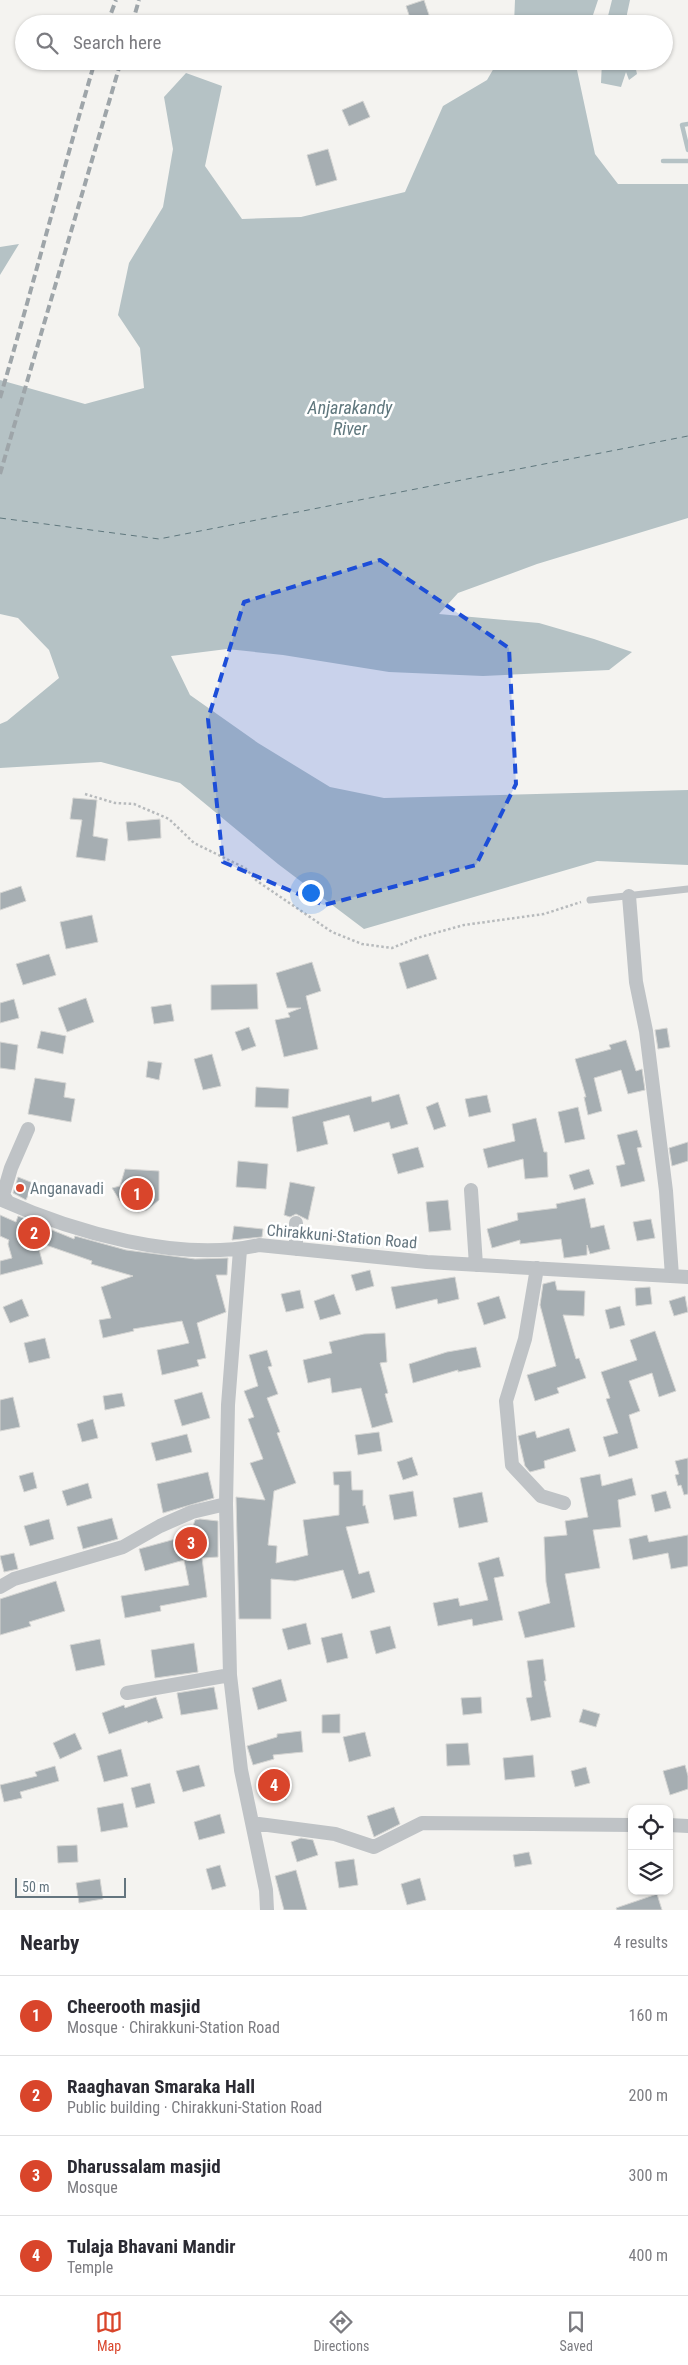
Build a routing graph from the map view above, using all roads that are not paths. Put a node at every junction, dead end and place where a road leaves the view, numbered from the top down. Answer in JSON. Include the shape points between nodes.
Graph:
{"nodes":[{"id":1,"x":688,"y":889,"type":"edge"},
{"id":2,"x":629,"y":896,"type":"junction"},
{"id":3,"x":590,"y":900,"type":"road end"},
{"id":4,"x":28,"y":1129,"type":"dead end"},
{"id":5,"x":471,"y":1190,"type":"dead end"},
{"id":6,"x":4,"y":1200,"type":"edge"},
{"id":7,"x":296,"y":1223,"type":"dead end"},
{"id":8,"x":296,"y":1249,"type":"junction"},
{"id":9,"x":240,"y":1250,"type":"junction"},
{"id":10,"x":476,"y":1265,"type":"junction"},
{"id":11,"x":537,"y":1268,"type":"junction"},
{"id":12,"x":672,"y":1276,"type":"junction"},
{"id":13,"x":688,"y":1277,"type":"edge"},
{"id":14,"x":564,"y":1503,"type":"dead end"},
{"id":15,"x":226,"y":1504,"type":"junction"},
{"id":16,"x":0,"y":1587,"type":"edge"},
{"id":17,"x":230,"y":1675,"type":"junction"},
{"id":18,"x":127,"y":1693,"type":"dead end"},
{"id":19,"x":252,"y":1823,"type":"junction"},
{"id":20,"x":628,"y":1825,"type":"edge"},
{"id":21,"x":673,"y":1826,"type":"edge"},
{"id":22,"x":688,"y":1826,"type":"edge"},
{"id":23,"x":267,"y":1910,"type":"edge"}],
"edges":[{"from":1,"to":2,"type":"lane"},
{"from":2,"to":3,"type":"lane"},
{"from":2,"to":12,"type":"street","via":[[636,982],[646,1031],[666,1191]]},
{"from":4,"to":6,"type":"street","via":[[11,1168]]},
{"from":5,"to":10,"type":"street"},
{"from":6,"to":9,"type":"street","name":"Chirakkuni-Station Road","via":[[26,1211],[108,1237],[182,1251]]},
{"from":7,"to":8,"type":"street"},
{"from":8,"to":9,"type":"street","name":"Chirakkuni-Station Road","via":[[259,1245]]},
{"from":8,"to":10,"type":"street","name":"Chirakkuni-Station Road"},
{"from":9,"to":15,"type":"street","via":[[228,1405]]},
{"from":10,"to":11,"type":"street","name":"Chirakkuni-Station Road"},
{"from":11,"to":12,"type":"street","name":"Chirakkuni-Station Road","via":[[572,1264]]},
{"from":11,"to":14,"type":"street","via":[[525,1339],[506,1401],[512,1465],[541,1496]]},
{"from":12,"to":13,"type":"street","name":"Chirakkuni-Station Road"},
{"from":15,"to":16,"type":"street","via":[[192,1512],[123,1547],[14,1579]]},
{"from":15,"to":17,"type":"street"},
{"from":17,"to":18,"type":"street"},
{"from":17,"to":19,"type":"street","via":[[241,1770]]},
{"from":19,"to":20,"type":"street","via":[[335,1834],[374,1846],[422,1823]]},
{"from":19,"to":23,"type":"street"},
{"from":21,"to":22,"type":"street"}]}
